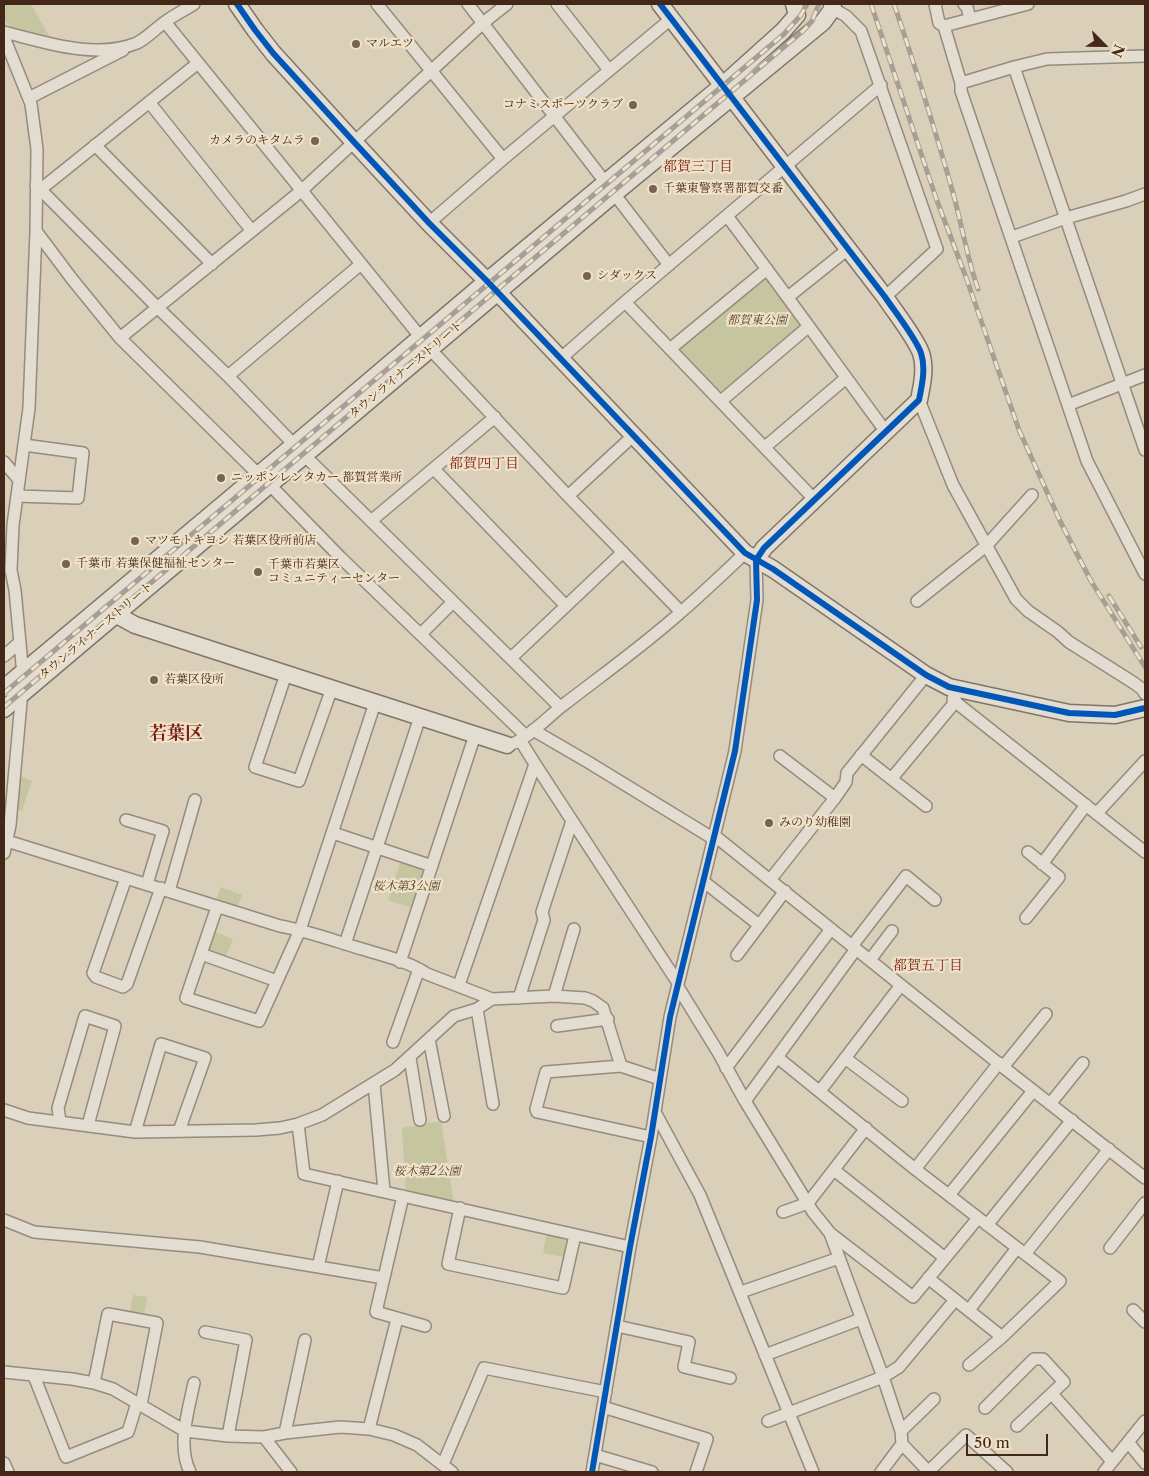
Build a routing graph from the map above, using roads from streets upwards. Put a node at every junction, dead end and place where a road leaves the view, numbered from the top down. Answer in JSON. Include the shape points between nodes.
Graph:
{"nodes":[{"id":1,"x":194,"y":4,"type":"edge"},
{"id":2,"x":238,"y":4,"type":"edge"},
{"id":3,"x":377,"y":4,"type":"edge"},
{"id":4,"x":468,"y":4,"type":"edge"},
{"id":5,"x":507,"y":4,"type":"edge"},
{"id":6,"x":557,"y":4,"type":"edge"},
{"id":7,"x":935,"y":4,"type":"edge"},
{"id":8,"x":964,"y":4,"type":"edge"},
{"id":9,"x":1028,"y":4,"type":"edge"},
{"id":10,"x":832,"y":6,"type":"edge"},
{"id":11,"x":668,"y":9,"type":"edge"},
{"id":12,"x":796,"y":10,"type":"edge"},
{"id":13,"x":970,"y":18,"type":"junction"},
{"id":14,"x":165,"y":22,"type":"junction"},
{"id":15,"x":483,"y":23,"type":"junction"},
{"id":16,"x":944,"y":26,"type":"junction"},
{"id":17,"x":4,"y":32,"type":"edge"},
{"id":18,"x":4,"y":37,"type":"edge"},
{"id":19,"x":138,"y":42,"type":"junction"},
{"id":20,"x":1145,"y":56,"type":"edge"},
{"id":21,"x":198,"y":63,"type":"junction"},
{"id":22,"x":1014,"y":67,"type":"junction"},
{"id":23,"x":431,"y":70,"type":"junction"},
{"id":24,"x":609,"y":70,"type":"junction"},
{"id":25,"x":961,"y":83,"type":"junction"},
{"id":26,"x":881,"y":85,"type":"junction"},
{"id":27,"x":727,"y":90,"type":"junction"},
{"id":28,"x":29,"y":98,"type":"junction"},
{"id":29,"x":150,"y":102,"type":"junction"},
{"id":30,"x":554,"y":116,"type":"junction"},
{"id":31,"x":354,"y":142,"type":"junction"},
{"id":32,"x":95,"y":145,"type":"junction"},
{"id":33,"x":503,"y":158,"type":"junction"},
{"id":34,"x":784,"y":166,"type":"junction"},
{"id":35,"x":39,"y":187,"type":"junction"},
{"id":36,"x":610,"y":189,"type":"junction"},
{"id":37,"x":301,"y":191,"type":"junction"},
{"id":38,"x":1145,"y":194,"type":"edge"},
{"id":39,"x":727,"y":216,"type":"junction"},
{"id":40,"x":1066,"y":218,"type":"junction"},
{"id":41,"x":429,"y":223,"type":"junction"},
{"id":42,"x":36,"y":231,"type":"junction"},
{"id":43,"x":252,"y":231,"type":"junction"},
{"id":44,"x":1012,"y":237,"type":"junction"},
{"id":45,"x":848,"y":249,"type":"junction"},
{"id":46,"x":212,"y":264,"type":"junction"},
{"id":47,"x":361,"y":264,"type":"junction"},
{"id":48,"x":669,"y":265,"type":"junction"},
{"id":49,"x":766,"y":269,"type":"junction"},
{"id":50,"x":492,"y":286,"type":"junction"},
{"id":51,"x":788,"y":296,"type":"junction"},
{"id":52,"x":884,"y":297,"type":"junction"},
{"id":53,"x":625,"y":302,"type":"junction"},
{"id":54,"x":157,"y":307,"type":"junction"},
{"id":55,"x":808,"y":327,"type":"junction"},
{"id":56,"x":120,"y":338,"type":"junction"},
{"id":57,"x":425,"y":344,"type":"junction"},
{"id":58,"x":670,"y":348,"type":"junction"},
{"id":59,"x":560,"y":359,"type":"junction"},
{"id":60,"x":1145,"y":375,"type":"edge"},
{"id":61,"x":228,"y":376,"type":"junction"},
{"id":62,"x":846,"y":378,"type":"junction"},
{"id":63,"x":1123,"y":384,"type":"junction"},
{"id":64,"x":919,"y":400,"type":"junction"},
{"id":65,"x":721,"y":401,"type":"junction"},
{"id":66,"x":1068,"y":405,"type":"junction"},
{"id":67,"x":495,"y":417,"type":"junction"},
{"id":68,"x":886,"y":432,"type":"junction"},
{"id":69,"x":634,"y":435,"type":"junction"},
{"id":70,"x":24,"y":445,"type":"junction"},
{"id":71,"x":765,"y":447,"type":"junction"},
{"id":72,"x":299,"y":450,"type":"junction"},
{"id":73,"x":1145,"y":450,"type":"edge"},
{"id":74,"x":4,"y":462,"type":"edge"},
{"id":75,"x":434,"y":469,"type":"junction"},
{"id":76,"x":18,"y":480,"type":"junction"},
{"id":77,"x":264,"y":480,"type":"junction"},
{"id":78,"x":1032,"y":495,"type":"dead end"},
{"id":79,"x":17,"y":496,"type":"junction"},
{"id":80,"x":568,"y":496,"type":"junction"},
{"id":81,"x":814,"y":499,"type":"junction"},
{"id":82,"x":371,"y":522,"type":"junction"},
{"id":83,"x":986,"y":546,"type":"junction"},
{"id":84,"x":623,"y":552,"type":"junction"},
{"id":85,"x":751,"y":557,"type":"junction"},
{"id":86,"x":1145,"y":574,"type":"edge"},
{"id":87,"x":917,"y":601,"type":"dead end"},
{"id":88,"x":453,"y":602,"type":"junction"},
{"id":89,"x":566,"y":606,"type":"junction"},
{"id":90,"x":681,"y":612,"type":"junction"},
{"id":91,"x":115,"y":614,"type":"junction"},
{"id":92,"x":422,"y":634,"type":"junction"},
{"id":93,"x":20,"y":642,"type":"junction"},
{"id":94,"x":4,"y":656,"type":"edge"},
{"id":95,"x":511,"y":658,"type":"junction"},
{"id":96,"x":24,"y":671,"type":"junction"},
{"id":97,"x":286,"y":674,"type":"junction"},
{"id":98,"x":926,"y":675,"type":"junction"},
{"id":99,"x":4,"y":688,"type":"edge"},
{"id":100,"x":332,"y":688,"type":"junction"},
{"id":101,"x":22,"y":694,"type":"junction"},
{"id":102,"x":955,"y":694,"type":"junction"},
{"id":103,"x":1145,"y":694,"type":"edge"},
{"id":104,"x":375,"y":702,"type":"junction"},
{"id":105,"x":560,"y":707,"type":"junction"},
{"id":106,"x":1145,"y":708,"type":"edge"},
{"id":107,"x":4,"y":709,"type":"edge"},
{"id":108,"x":420,"y":717,"type":"junction"},
{"id":109,"x":475,"y":735,"type":"junction"},
{"id":110,"x":521,"y":738,"type":"junction"},
{"id":111,"x":861,"y":755,"type":"junction"},
{"id":112,"x":780,"y":756,"type":"dead end"},
{"id":113,"x":1145,"y":761,"type":"edge"},
{"id":114,"x":535,"y":764,"type":"junction"},
{"id":115,"x":892,"y":778,"type":"junction"},
{"id":116,"x":835,"y":798,"type":"junction"},
{"id":117,"x":195,"y":800,"type":"dead end"},
{"id":118,"x":1086,"y":805,"type":"junction"},
{"id":119,"x":926,"y":806,"type":"dead end"},
{"id":120,"x":1097,"y":813,"type":"junction"},
{"id":121,"x":126,"y":820,"type":"dead end"},
{"id":122,"x":572,"y":821,"type":"junction"},
{"id":123,"x":332,"y":834,"type":"junction"},
{"id":124,"x":715,"y":838,"type":"junction"},
{"id":125,"x":5,"y":847,"type":"edge"},
{"id":126,"x":377,"y":848,"type":"junction"},
{"id":127,"x":1028,"y":852,"type":"dead end"},
{"id":128,"x":1145,"y":852,"type":"edge"},
{"id":129,"x":1042,"y":864,"type":"junction"},
{"id":130,"x":432,"y":866,"type":"junction"},
{"id":131,"x":126,"y":878,"type":"junction"},
{"id":132,"x":770,"y":880,"type":"junction"},
{"id":133,"x":703,"y":881,"type":"junction"},
{"id":134,"x":147,"y":884,"type":"junction"},
{"id":135,"x":165,"y":890,"type":"junction"},
{"id":136,"x":785,"y":891,"type":"junction"},
{"id":137,"x":933,"y":894,"type":"dead end"},
{"id":138,"x":217,"y":907,"type":"junction"},
{"id":139,"x":1026,"y":918,"type":"dead end"},
{"id":140,"x":759,"y":925,"type":"junction"},
{"id":141,"x":831,"y":929,"type":"junction"},
{"id":142,"x":300,"y":930,"type":"junction"},
{"id":143,"x":574,"y":930,"type":"dead end"},
{"id":144,"x":892,"y":931,"type":"dead end"},
{"id":145,"x":345,"y":944,"type":"junction"},
{"id":146,"x":854,"y":948,"type":"junction"},
{"id":147,"x":201,"y":954,"type":"junction"},
{"id":148,"x":737,"y":955,"type":"dead end"},
{"id":149,"x":870,"y":960,"type":"junction"},
{"id":150,"x":400,"y":962,"type":"junction"},
{"id":151,"x":419,"y":969,"type":"junction"},
{"id":152,"x":277,"y":981,"type":"junction"},
{"id":153,"x":459,"y":985,"type":"junction"},
{"id":154,"x":678,"y":985,"type":"junction"},
{"id":155,"x":901,"y":985,"type":"junction"},
{"id":156,"x":554,"y":996,"type":"junction"},
{"id":157,"x":519,"y":998,"type":"junction"},
{"id":158,"x":492,"y":999,"type":"junction"},
{"id":159,"x":478,"y":1010,"type":"junction"},
{"id":160,"x":1046,"y":1014,"type":"dead end"},
{"id":161,"x":608,"y":1019,"type":"junction"},
{"id":162,"x":557,"y":1026,"type":"dead end"},
{"id":163,"x":429,"y":1039,"type":"junction"},
{"id":164,"x":392,"y":1042,"type":"dead end"},
{"id":165,"x":777,"y":1057,"type":"junction"},
{"id":166,"x":410,"y":1058,"type":"junction"},
{"id":167,"x":845,"y":1058,"type":"junction"},
{"id":168,"x":1084,"y":1063,"type":"dead end"},
{"id":169,"x":1001,"y":1065,"type":"junction"},
{"id":170,"x":621,"y":1066,"type":"junction"},
{"id":171,"x":726,"y":1068,"type":"junction"},
{"id":172,"x":660,"y":1079,"type":"junction"},
{"id":173,"x":374,"y":1084,"type":"junction"},
{"id":174,"x":1032,"y":1090,"type":"junction"},
{"id":175,"x":820,"y":1092,"type":"junction"},
{"id":176,"x":745,"y":1101,"type":"junction"},
{"id":177,"x":902,"y":1101,"type":"dead end"},
{"id":178,"x":493,"y":1104,"type":"dead end"},
{"id":179,"x":1050,"y":1104,"type":"junction"},
{"id":180,"x":4,"y":1110,"type":"edge"},
{"id":181,"x":655,"y":1112,"type":"junction"},
{"id":182,"x":444,"y":1116,"type":"dead end"},
{"id":183,"x":420,"y":1120,"type":"dead end"},
{"id":184,"x":1072,"y":1120,"type":"junction"},
{"id":185,"x":60,"y":1121,"type":"junction"},
{"id":186,"x":298,"y":1124,"type":"junction"},
{"id":187,"x":88,"y":1125,"type":"junction"},
{"id":188,"x":866,"y":1128,"type":"junction"},
{"id":189,"x":179,"y":1131,"type":"junction"},
{"id":190,"x":135,"y":1132,"type":"junction"},
{"id":191,"x":651,"y":1137,"type":"junction"},
{"id":192,"x":1109,"y":1149,"type":"junction"},
{"id":193,"x":914,"y":1169,"type":"junction"},
{"id":194,"x":834,"y":1170,"type":"junction"},
{"id":195,"x":1145,"y":1178,"type":"edge"},
{"id":196,"x":338,"y":1181,"type":"junction"},
{"id":197,"x":384,"y":1191,"type":"junction"},
{"id":198,"x":949,"y":1195,"type":"junction"},
{"id":199,"x":403,"y":1196,"type":"junction"},
{"id":200,"x":1145,"y":1203,"type":"edge"},
{"id":201,"x":808,"y":1204,"type":"junction"},
{"id":202,"x":460,"y":1208,"type":"junction"},
{"id":203,"x":783,"y":1212,"type":"dead end"},
{"id":204,"x":4,"y":1220,"type":"edge"},
{"id":205,"x":983,"y":1221,"type":"junction"},
{"id":206,"x":830,"y":1233,"type":"junction"},
{"id":207,"x":575,"y":1234,"type":"junction"},
{"id":208,"x":630,"y":1247,"type":"junction"},
{"id":209,"x":1110,"y":1248,"type":"dead end"},
{"id":210,"x":1021,"y":1251,"type":"junction"},
{"id":211,"x":839,"y":1258,"type":"junction"},
{"id":212,"x":946,"y":1258,"type":"junction"},
{"id":213,"x":318,"y":1266,"type":"junction"},
{"id":214,"x":384,"y":1278,"type":"junction"},
{"id":215,"x":928,"y":1278,"type":"junction"},
{"id":216,"x":741,"y":1292,"type":"junction"},
{"id":217,"x":955,"y":1300,"type":"junction"},
{"id":218,"x":969,"y":1310,"type":"junction"},
{"id":219,"x":1133,"y":1310,"type":"dead end"},
{"id":220,"x":398,"y":1319,"type":"junction"},
{"id":221,"x":861,"y":1319,"type":"junction"},
{"id":222,"x":1145,"y":1322,"type":"edge"},
{"id":223,"x":425,"y":1326,"type":"dead end"},
{"id":224,"x":617,"y":1326,"type":"junction"},
{"id":225,"x":206,"y":1332,"type":"dead end"},
{"id":226,"x":1002,"y":1337,"type":"junction"},
{"id":227,"x":305,"y":1340,"type":"dead end"},
{"id":228,"x":765,"y":1355,"type":"junction"},
{"id":229,"x":969,"y":1365,"type":"dead end"},
{"id":230,"x":4,"y":1372,"type":"edge"},
{"id":231,"x":34,"y":1376,"type":"junction"},
{"id":232,"x":882,"y":1377,"type":"junction"},
{"id":233,"x":730,"y":1378,"type":"dead end"},
{"id":234,"x":94,"y":1383,"type":"junction"},
{"id":235,"x":194,"y":1384,"type":"dead end"},
{"id":236,"x":606,"y":1392,"type":"junction"},
{"id":237,"x":1052,"y":1394,"type":"junction"},
{"id":238,"x":934,"y":1399,"type":"dead end"},
{"id":239,"x":139,"y":1404,"type":"junction"},
{"id":240,"x":603,"y":1407,"type":"junction"},
{"id":241,"x":985,"y":1408,"type":"dead end"},
{"id":242,"x":789,"y":1414,"type":"junction"},
{"id":243,"x":1145,"y":1421,"type":"edge"},
{"id":244,"x":768,"y":1422,"type":"dead end"},
{"id":245,"x":1017,"y":1426,"type":"dead end"},
{"id":246,"x":369,"y":1429,"type":"junction"},
{"id":247,"x":185,"y":1431,"type":"junction"},
{"id":248,"x":901,"y":1431,"type":"junction"},
{"id":249,"x":285,"y":1433,"type":"junction"},
{"id":250,"x":228,"y":1436,"type":"junction"},
{"id":251,"x":264,"y":1437,"type":"junction"},
{"id":252,"x":1128,"y":1442,"type":"junction"},
{"id":253,"x":902,"y":1444,"type":"junction"},
{"id":254,"x":595,"y":1455,"type":"junction"},
{"id":255,"x":1112,"y":1461,"type":"junction"},
{"id":256,"x":4,"y":1463,"type":"edge"},
{"id":257,"x":443,"y":1464,"type":"junction"},
{"id":258,"x":1145,"y":1464,"type":"edge"},
{"id":259,"x":8,"y":1472,"type":"edge"},
{"id":260,"x":190,"y":1472,"type":"edge"},
{"id":261,"x":291,"y":1472,"type":"edge"},
{"id":262,"x":452,"y":1472,"type":"edge"},
{"id":263,"x":592,"y":1472,"type":"edge"},
{"id":264,"x":652,"y":1472,"type":"edge"},
{"id":265,"x":696,"y":1472,"type":"edge"},
{"id":266,"x":813,"y":1472,"type":"edge"},
{"id":267,"x":882,"y":1472,"type":"edge"},
{"id":268,"x":928,"y":1472,"type":"edge"},
{"id":269,"x":1007,"y":1472,"type":"edge"},
{"id":270,"x":1104,"y":1472,"type":"edge"}],
"edges":[{"from":1,"to":14,"type":"street"},
{"from":2,"to":31,"type":"street","via":[[273,53]]},
{"from":3,"to":23,"type":"street"},
{"from":4,"to":15,"type":"street"},
{"from":5,"to":15,"type":"street"},
{"from":6,"to":24,"type":"street"},
{"from":7,"to":16,"type":"street","via":[[939,23]]},
{"from":8,"to":13,"type":"street"},
{"from":9,"to":13,"type":"street"},
{"from":10,"to":26,"type":"street","via":[[861,31]]},
{"from":10,"to":27,"type":"street","name":"タウンライナーストリート","via":[[823,22],[810,33]]},
{"from":11,"to":24,"type":"street"},
{"from":11,"to":27,"type":"street"},
{"from":12,"to":27,"type":"street","name":"タウンライナーストリート","via":[[783,31]]},
{"from":13,"to":16,"type":"street"},
{"from":14,"to":19,"type":"street"},
{"from":14,"to":21,"type":"street"},
{"from":15,"to":23,"type":"street"},
{"from":15,"to":30,"type":"street"},
{"from":16,"to":25,"type":"street"},
{"from":17,"to":19,"type":"street","via":[[75,48],[102,50]]},
{"from":18,"to":28,"type":"street"},
{"from":19,"to":28,"type":"street"},
{"from":20,"to":22,"type":"street","via":[[1047,59]]},
{"from":21,"to":29,"type":"street"},
{"from":21,"to":37,"type":"street"},
{"from":22,"to":25,"type":"street"},
{"from":22,"to":40,"type":"street"},
{"from":23,"to":31,"type":"street"},
{"from":23,"to":33,"type":"street"},
{"from":24,"to":30,"type":"street"},
{"from":25,"to":44,"type":"street","via":[[961,91]]},
{"from":26,"to":34,"type":"street"},
{"from":26,"to":52,"type":"street","via":[[937,249]]},
{"from":27,"to":34,"type":"street"},
{"from":27,"to":36,"type":"street","name":"タウンライナーストリート"},
{"from":28,"to":35,"type":"street"},
{"from":29,"to":32,"type":"street"},
{"from":29,"to":43,"type":"street"},
{"from":30,"to":33,"type":"street"},
{"from":30,"to":36,"type":"street"},
{"from":31,"to":37,"type":"street"},
{"from":31,"to":41,"type":"street"},
{"from":32,"to":35,"type":"street"},
{"from":32,"to":46,"type":"street"},
{"from":33,"to":41,"type":"street"},
{"from":34,"to":39,"type":"street"},
{"from":34,"to":45,"type":"street"},
{"from":35,"to":42,"type":"street"},
{"from":35,"to":54,"type":"street"},
{"from":36,"to":48,"type":"street"},
{"from":36,"to":50,"type":"street","name":"タウンライナーストリート"},
{"from":37,"to":43,"type":"street"},
{"from":37,"to":47,"type":"street"},
{"from":38,"to":40,"type":"street"},
{"from":39,"to":48,"type":"street"},
{"from":39,"to":49,"type":"street"},
{"from":40,"to":44,"type":"street"},
{"from":40,"to":63,"type":"street"},
{"from":41,"to":50,"type":"street"},
{"from":42,"to":56,"type":"street"},
{"from":42,"to":70,"type":"street","via":[[29,408]]},
{"from":43,"to":46,"type":"street"},
{"from":44,"to":66,"type":"street"},
{"from":45,"to":51,"type":"street"},
{"from":45,"to":52,"type":"street"},
{"from":46,"to":54,"type":"street"},
{"from":47,"to":57,"type":"street"},
{"from":47,"to":61,"type":"street"},
{"from":48,"to":53,"type":"street"},
{"from":49,"to":51,"type":"street"},
{"from":49,"to":58,"type":"street"},
{"from":50,"to":57,"type":"street","name":"タウンライナーストリート"},
{"from":50,"to":59,"type":"street"},
{"from":51,"to":55,"type":"street"},
{"from":52,"to":64,"type":"street","via":[[921,353],[923,367]]},
{"from":53,"to":58,"type":"street"},
{"from":53,"to":59,"type":"street"},
{"from":54,"to":56,"type":"street"},
{"from":54,"to":61,"type":"street"},
{"from":55,"to":62,"type":"street"},
{"from":55,"to":65,"type":"street"},
{"from":56,"to":77,"type":"street"},
{"from":57,"to":67,"type":"street"},
{"from":57,"to":72,"type":"street","name":"タウンライナーストリート"},
{"from":58,"to":65,"type":"street"},
{"from":59,"to":69,"type":"street"},
{"from":60,"to":63,"type":"street"},
{"from":61,"to":72,"type":"street"},
{"from":62,"to":68,"type":"street"},
{"from":62,"to":71,"type":"street"},
{"from":63,"to":66,"type":"street"},
{"from":63,"to":73,"type":"street"},
{"from":64,"to":68,"type":"street"},
{"from":64,"to":83,"type":"street","via":[[953,485]]},
{"from":65,"to":71,"type":"street"},
{"from":66,"to":86,"type":"street","via":[[1087,460]]},
{"from":67,"to":75,"type":"street"},
{"from":67,"to":80,"type":"street"},
{"from":68,"to":81,"type":"street"},
{"from":69,"to":80,"type":"street"},
{"from":69,"to":85,"type":"street"},
{"from":70,"to":76,"type":"street"},
{"from":70,"to":79,"type":"street","via":[[83,453],[78,498]]},
{"from":71,"to":81,"type":"street"},
{"from":72,"to":77,"type":"street","name":"タウンライナーストリート"},
{"from":72,"to":82,"type":"street"},
{"from":74,"to":76,"type":"street"},
{"from":75,"to":82,"type":"street"},
{"from":75,"to":89,"type":"street"},
{"from":76,"to":79,"type":"street"},
{"from":77,"to":91,"type":"street","name":"タウンライナーストリート"},
{"from":77,"to":92,"type":"street"},
{"from":77,"to":96,"type":"street","name":"タウンライナーストリート"},
{"from":78,"to":83,"type":"street"},
{"from":79,"to":93,"type":"street","via":[[11,570]]},
{"from":80,"to":84,"type":"street"},
{"from":81,"to":85,"type":"street"},
{"from":82,"to":88,"type":"street"},
{"from":83,"to":87,"type":"street"},
{"from":83,"to":103,"type":"street","via":[[1016,599],[1028,611],[1069,642],[1134,683]]},
{"from":84,"to":89,"type":"street"},
{"from":84,"to":90,"type":"street"},
{"from":85,"to":90,"type":"street"},
{"from":85,"to":98,"type":"street"},
{"from":85,"to":124,"type":"street","via":[[757,600],[735,751]]},
{"from":88,"to":92,"type":"street"},
{"from":88,"to":95,"type":"street"},
{"from":89,"to":95,"type":"street"},
{"from":90,"to":105,"type":"street"},
{"from":91,"to":97,"type":"street","via":[[135,625]]},
{"from":91,"to":101,"type":"street","name":"タウンライナーストリート"},
{"from":92,"to":110,"type":"street"},
{"from":93,"to":94,"type":"street"},
{"from":93,"to":96,"type":"street"},
{"from":95,"to":105,"type":"street"},
{"from":96,"to":99,"type":"street","name":"タウンライナーストリート"},
{"from":96,"to":101,"type":"street"},
{"from":97,"to":100,"type":"street"},
{"from":97,"to":100,"type":"street","via":[[256,768],[299,781]]},
{"from":98,"to":102,"type":"street","via":[[949,687]]},
{"from":98,"to":111,"type":"street"},
{"from":100,"to":104,"type":"street"},
{"from":101,"to":107,"type":"street","name":"タウンライナーストリート"},
{"from":101,"to":125,"type":"street"},
{"from":102,"to":106,"type":"street","via":[[1069,712],[1115,715]]},
{"from":102,"to":115,"type":"street"},
{"from":102,"to":118,"type":"street"},
{"from":104,"to":108,"type":"street"},
{"from":104,"to":123,"type":"street"},
{"from":105,"to":110,"type":"street"},
{"from":108,"to":109,"type":"street"},
{"from":108,"to":126,"type":"street"},
{"from":109,"to":110,"type":"street"},
{"from":109,"to":130,"type":"street"},
{"from":110,"to":114,"type":"street"},
{"from":110,"to":124,"type":"street","via":[[588,762]]},
{"from":111,"to":115,"type":"street"},
{"from":111,"to":116,"type":"street","via":[[847,773],[846,782]]},
{"from":112,"to":116,"type":"street"},
{"from":113,"to":120,"type":"street"},
{"from":114,"to":122,"type":"street"},
{"from":114,"to":153,"type":"street"},
{"from":115,"to":119,"type":"street"},
{"from":116,"to":132,"type":"street"},
{"from":117,"to":135,"type":"street"},
{"from":118,"to":120,"type":"street"},
{"from":118,"to":129,"type":"street"},
{"from":120,"to":128,"type":"street"},
{"from":121,"to":134,"type":"street","via":[[163,831]]},
{"from":122,"to":154,"type":"street"},
{"from":122,"to":157,"type":"street","via":[[542,912],[544,920]]},
{"from":123,"to":126,"type":"street"},
{"from":123,"to":142,"type":"street"},
{"from":124,"to":132,"type":"street"},
{"from":124,"to":133,"type":"street"},
{"from":125,"to":131,"type":"street"},
{"from":126,"to":130,"type":"street"},
{"from":126,"to":145,"type":"street"},
{"from":127,"to":129,"type":"street"},
{"from":129,"to":139,"type":"street","via":[[1059,877]]},
{"from":130,"to":150,"type":"street"},
{"from":131,"to":134,"type":"street"},
{"from":131,"to":135,"type":"street","via":[[93,973],[123,988]]},
{"from":132,"to":136,"type":"street"},
{"from":133,"to":140,"type":"street"},
{"from":133,"to":154,"type":"street"},
{"from":134,"to":135,"type":"street"},
{"from":135,"to":138,"type":"street"},
{"from":136,"to":140,"type":"street"},
{"from":136,"to":141,"type":"street"},
{"from":137,"to":146,"type":"street","via":[[906,876]]},
{"from":138,"to":142,"type":"street"},
{"from":138,"to":147,"type":"street"},
{"from":140,"to":148,"type":"street"},
{"from":141,"to":146,"type":"street"},
{"from":141,"to":171,"type":"street"},
{"from":142,"to":145,"type":"street"},
{"from":142,"to":152,"type":"street"},
{"from":143,"to":156,"type":"street"},
{"from":144,"to":149,"type":"street"},
{"from":145,"to":150,"type":"street"},
{"from":146,"to":149,"type":"street"},
{"from":146,"to":165,"type":"street"},
{"from":147,"to":152,"type":"street"},
{"from":147,"to":152,"type":"street","via":[[186,998],[259,1021]]},
{"from":149,"to":155,"type":"street"},
{"from":150,"to":151,"type":"street"},
{"from":151,"to":153,"type":"street"},
{"from":151,"to":164,"type":"street"},
{"from":153,"to":158,"type":"street"},
{"from":154,"to":171,"type":"street"},
{"from":154,"to":172,"type":"street"},
{"from":155,"to":167,"type":"street"},
{"from":155,"to":169,"type":"street"},
{"from":156,"to":157,"type":"street"},
{"from":156,"to":161,"type":"street","via":[[586,998],[603,1008]]},
{"from":157,"to":158,"type":"street"},
{"from":158,"to":159,"type":"street"},
{"from":159,"to":163,"type":"street","via":[[454,1016]]},
{"from":159,"to":178,"type":"street"},
{"from":160,"to":169,"type":"street"},
{"from":161,"to":162,"type":"street"},
{"from":161,"to":170,"type":"street"},
{"from":163,"to":166,"type":"street"},
{"from":163,"to":182,"type":"street"},
{"from":165,"to":175,"type":"street"},
{"from":165,"to":176,"type":"street"},
{"from":166,"to":173,"type":"street"},
{"from":166,"to":183,"type":"street"},
{"from":167,"to":175,"type":"street"},
{"from":167,"to":177,"type":"street"},
{"from":168,"to":179,"type":"street"},
{"from":169,"to":174,"type":"street"},
{"from":169,"to":193,"type":"street"},
{"from":170,"to":172,"type":"street"},
{"from":170,"to":191,"type":"street","via":[[546,1072],[537,1112]]},
{"from":171,"to":176,"type":"street"},
{"from":172,"to":181,"type":"street"},
{"from":173,"to":186,"type":"street","via":[[322,1115]]},
{"from":173,"to":197,"type":"street"},
{"from":174,"to":179,"type":"street"},
{"from":174,"to":198,"type":"street"},
{"from":175,"to":188,"type":"street"},
{"from":176,"to":201,"type":"street"},
{"from":179,"to":184,"type":"street"},
{"from":180,"to":185,"type":"street","via":[[28,1118]]},
{"from":181,"to":191,"type":"street"},
{"from":181,"to":216,"type":"street","via":[[700,1195]]},
{"from":184,"to":192,"type":"street"},
{"from":184,"to":205,"type":"street"},
{"from":185,"to":187,"type":"street"},
{"from":185,"to":187,"type":"street","via":[[58,1108],[85,1016],[115,1026]]},
{"from":186,"to":189,"type":"street","via":[[256,1130]]},
{"from":186,"to":196,"type":"street","via":[[304,1174]]},
{"from":187,"to":190,"type":"street"},
{"from":188,"to":193,"type":"street"},
{"from":188,"to":194,"type":"street"},
{"from":189,"to":190,"type":"street"},
{"from":189,"to":190,"type":"street","via":[[205,1058],[161,1044]]},
{"from":191,"to":208,"type":"street"},
{"from":192,"to":195,"type":"street"},
{"from":192,"to":210,"type":"street"},
{"from":193,"to":198,"type":"street"},
{"from":194,"to":201,"type":"street"},
{"from":194,"to":212,"type":"street"},
{"from":196,"to":197,"type":"street"},
{"from":196,"to":213,"type":"street"},
{"from":197,"to":199,"type":"street"},
{"from":198,"to":205,"type":"street"},
{"from":199,"to":202,"type":"street"},
{"from":199,"to":214,"type":"street"},
{"from":200,"to":209,"type":"street"},
{"from":201,"to":203,"type":"street"},
{"from":201,"to":206,"type":"street"},
{"from":202,"to":207,"type":"street"},
{"from":202,"to":207,"type":"street","via":[[448,1264],[563,1288]]},
{"from":204,"to":213,"type":"street","via":[[34,1232],[200,1247]]},
{"from":205,"to":210,"type":"street"},
{"from":205,"to":212,"type":"street"},
{"from":206,"to":211,"type":"street"},
{"from":206,"to":215,"type":"street","via":[[913,1297]]},
{"from":207,"to":208,"type":"street"},
{"from":208,"to":224,"type":"street"},
{"from":210,"to":218,"type":"street"},
{"from":210,"to":226,"type":"street","via":[[1060,1281]]},
{"from":211,"to":216,"type":"street"},
{"from":211,"to":221,"type":"street"},
{"from":212,"to":215,"type":"street"},
{"from":213,"to":214,"type":"street"},
{"from":214,"to":220,"type":"street","via":[[376,1312]]},
{"from":215,"to":217,"type":"street"},
{"from":216,"to":228,"type":"street"},
{"from":217,"to":218,"type":"street"},
{"from":217,"to":232,"type":"street","via":[[899,1366]]},
{"from":218,"to":226,"type":"street"},
{"from":219,"to":222,"type":"street"},
{"from":220,"to":223,"type":"street"},
{"from":220,"to":246,"type":"street"},
{"from":221,"to":228,"type":"street"},
{"from":221,"to":232,"type":"street"},
{"from":224,"to":233,"type":"street","via":[[690,1342],[684,1367]]},
{"from":224,"to":236,"type":"street"},
{"from":225,"to":250,"type":"street","via":[[246,1340]]},
{"from":226,"to":229,"type":"street"},
{"from":227,"to":249,"type":"street"},
{"from":228,"to":242,"type":"street"},
{"from":230,"to":231,"type":"street"},
{"from":231,"to":234,"type":"street"},
{"from":231,"to":239,"type":"street","via":[[66,1458],[128,1432]]},
{"from":232,"to":242,"type":"street"},
{"from":232,"to":248,"type":"street"},
{"from":234,"to":239,"type":"street","via":[[113,1389]]},
{"from":234,"to":239,"type":"street","via":[[108,1314],[157,1323]]},
{"from":235,"to":247,"type":"street"},
{"from":236,"to":240,"type":"street"},
{"from":236,"to":257,"type":"street","via":[[484,1368]]},
{"from":237,"to":241,"type":"street","via":[[1064,1382],[1043,1359],[1034,1359]]},
{"from":237,"to":245,"type":"street"},
{"from":237,"to":255,"type":"street"},
{"from":238,"to":248,"type":"street"},
{"from":239,"to":247,"type":"street"},
{"from":240,"to":254,"type":"street"},
{"from":240,"to":265,"type":"street","via":[[707,1439]]},
{"from":242,"to":244,"type":"street"},
{"from":242,"to":266,"type":"street"},
{"from":243,"to":252,"type":"street"},
{"from":246,"to":249,"type":"street","via":[[340,1427]]},
{"from":246,"to":257,"type":"street","via":[[417,1445]]},
{"from":247,"to":250,"type":"street"},
{"from":247,"to":260,"type":"street","via":[[183,1452]]},
{"from":248,"to":253,"type":"street"},
{"from":249,"to":251,"type":"street"},
{"from":250,"to":251,"type":"street"},
{"from":251,"to":261,"type":"street"},
{"from":252,"to":255,"type":"street"},
{"from":252,"to":258,"type":"street"},
{"from":253,"to":267,"type":"street"},
{"from":253,"to":268,"type":"street"},
{"from":254,"to":263,"type":"street"},
{"from":254,"to":264,"type":"street"},
{"from":255,"to":270,"type":"street"},
{"from":256,"to":259,"type":"street"},
{"from":257,"to":262,"type":"street"},
{"from":268,"to":269,"type":"street","via":[[966,1435]]}]}
